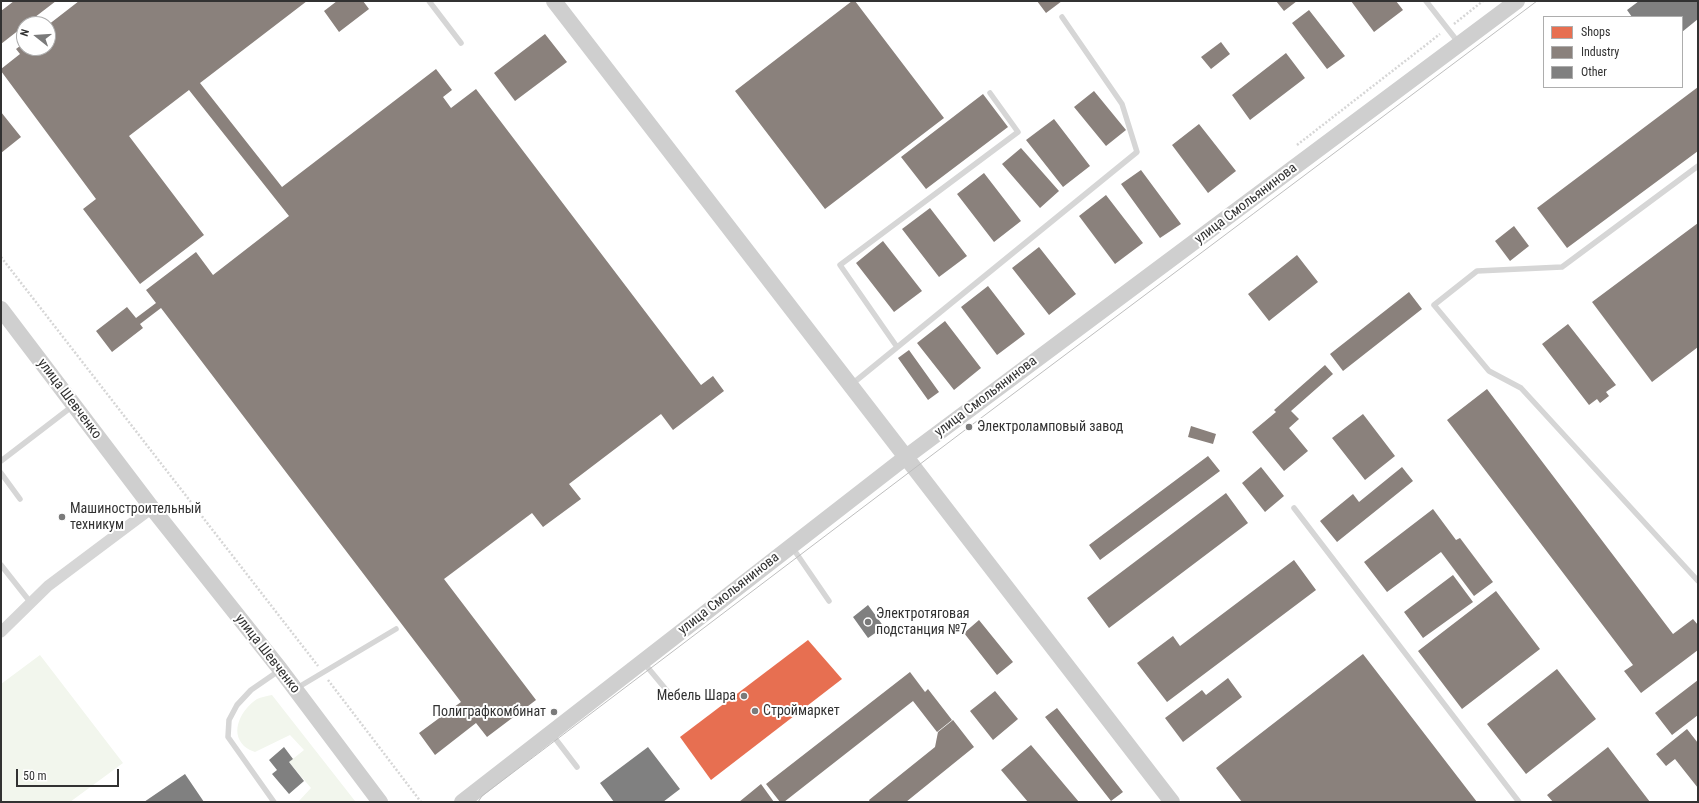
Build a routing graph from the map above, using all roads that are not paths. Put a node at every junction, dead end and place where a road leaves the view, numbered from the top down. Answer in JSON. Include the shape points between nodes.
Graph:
{"nodes":[{"id":1,"x":429,"y":1,"type":"edge"},
{"id":2,"x":554,"y":1,"type":"edge"},
{"id":3,"x":1426,"y":1,"type":"edge"},
{"id":4,"x":1517,"y":1,"type":"edge"},
{"id":5,"x":1062,"y":17,"type":"dead end"},
{"id":6,"x":461,"y":43,"type":"dead end"},
{"id":7,"x":1460,"y":44,"type":"junction"},
{"id":8,"x":990,"y":93,"type":"dead end"},
{"id":9,"x":1698,"y":166,"type":"edge"},
{"id":10,"x":1,"y":309,"type":"edge"},
{"id":11,"x":897,"y":347,"type":"junction"},
{"id":12,"x":850,"y":385,"type":"junction"},
{"id":13,"x":74,"y":405,"type":"junction"},
{"id":14,"x":906,"y":457,"type":"junction"},
{"id":15,"x":1,"y":461,"type":"edge"},
{"id":16,"x":1,"y":473,"type":"edge"},
{"id":17,"x":20,"y":499,"type":"dead end"},
{"id":18,"x":152,"y":508,"type":"junction"},
{"id":19,"x":1294,"y":508,"type":"dead end"},
{"id":20,"x":791,"y":546,"type":"junction"},
{"id":21,"x":1,"y":565,"type":"edge"},
{"id":22,"x":1698,"y":581,"type":"edge"},
{"id":23,"x":829,"y":601,"type":"dead end"},
{"id":24,"x":31,"y":603,"type":"junction"},
{"id":25,"x":396,"y":629,"type":"dead end"},
{"id":26,"x":1,"y":632,"type":"edge"},
{"id":27,"x":643,"y":661,"type":"junction"},
{"id":28,"x":280,"y":669,"type":"junction"},
{"id":29,"x":295,"y":690,"type":"junction"},
{"id":30,"x":673,"y":698,"type":"dead end"},
{"id":31,"x":551,"y":733,"type":"junction"},
{"id":32,"x":577,"y":766,"type":"dead end"},
{"id":33,"x":274,"y":802,"type":"edge"},
{"id":34,"x":380,"y":802,"type":"edge"},
{"id":35,"x":462,"y":802,"type":"edge"},
{"id":36,"x":1172,"y":802,"type":"edge"},
{"id":37,"x":1519,"y":802,"type":"edge"}],
"edges":[{"from":1,"to":6,"type":"lane"},
{"from":2,"to":12,"type":"street"},
{"from":3,"to":7,"type":"lane"},
{"from":4,"to":7,"type":"street","name":"улица Смольянинова"},
{"from":5,"to":11,"type":"lane","via":[[1122,104],[1137,152]]},
{"from":7,"to":14,"type":"street","name":"улица Смольянинова"},
{"from":8,"to":11,"type":"lane","via":[[1018,132],[840,265]]},
{"from":9,"to":22,"type":"lane","via":[[1562,267],[1477,271],[1434,305],[1489,371],[1521,388]]},
{"from":10,"to":13,"type":"street","name":"улица Шевченко"},
{"from":11,"to":12,"type":"lane"},
{"from":12,"to":14,"type":"street"},
{"from":13,"to":15,"type":"lane"},
{"from":13,"to":18,"type":"street","name":"улица Шевченко"},
{"from":14,"to":20,"type":"street","name":"улица Смольянинова"},
{"from":14,"to":36,"type":"street"},
{"from":16,"to":17,"type":"lane"},
{"from":18,"to":24,"type":"street","via":[[48,586]]},
{"from":18,"to":28,"type":"street","name":"улица Шевченко"},
{"from":19,"to":37,"type":"lane"},
{"from":20,"to":23,"type":"lane"},
{"from":20,"to":27,"type":"street","name":"улица Смольянинова"},
{"from":21,"to":24,"type":"lane"},
{"from":24,"to":26,"type":"street"},
{"from":25,"to":29,"type":"lane"},
{"from":27,"to":30,"type":"lane"},
{"from":27,"to":31,"type":"street","name":"улица Смольянинова"},
{"from":28,"to":29,"type":"street","name":"улица Шевченко"},
{"from":28,"to":33,"type":"lane","via":[[251,690],[237,705],[229,720],[228,731],[228,737]]},
{"from":29,"to":34,"type":"street","name":"улица Шевченко"},
{"from":31,"to":32,"type":"lane"},
{"from":31,"to":35,"type":"street","name":"улица Смольянинова"}]}
